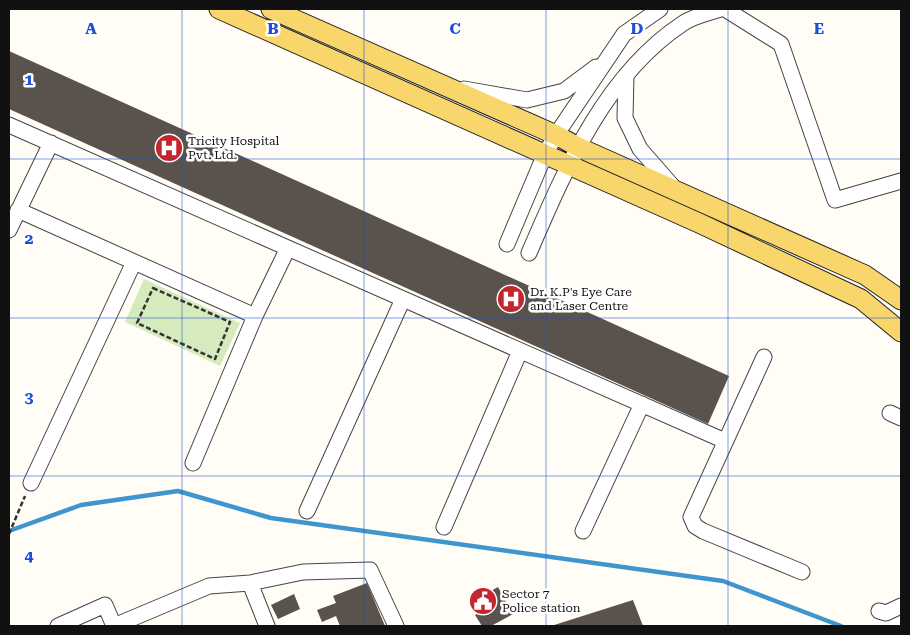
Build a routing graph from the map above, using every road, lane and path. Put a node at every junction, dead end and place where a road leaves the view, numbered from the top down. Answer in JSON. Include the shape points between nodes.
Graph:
{"nodes":[{"id":1,"x":219,"y":9,"type":"edge"},
{"id":2,"x":271,"y":9,"type":"edge"},
{"id":3,"x":660,"y":9,"type":"edge"},
{"id":4,"x":721,"y":9,"type":"edge"},
{"id":5,"x":725,"y":9,"type":"edge"},
{"id":6,"x":607,"y":58,"type":"junction"},
{"id":7,"x":626,"y":75,"type":"junction"},
{"id":8,"x":443,"y":86,"type":"junction"},
{"id":9,"x":9,"y":125,"type":"edge"},
{"id":10,"x":556,"y":135,"type":"junction"},
{"id":11,"x":51,"y":143,"type":"junction"},
{"id":12,"x":580,"y":148,"type":"junction"},
{"id":13,"x":545,"y":154,"type":"junction"},
{"id":14,"x":569,"y":166,"type":"junction"},
{"id":15,"x":901,"y":181,"type":"edge"},
{"id":16,"x":675,"y":189,"type":"junction"},
{"id":17,"x":18,"y":210,"type":"junction"},
{"id":18,"x":9,"y":230,"type":"edge"},
{"id":19,"x":508,"y":244,"type":"dead end"},
{"id":20,"x":288,"y":248,"type":"junction"},
{"id":21,"x":529,"y":253,"type":"dead end"},
{"id":22,"x":134,"y":262,"type":"junction"},
{"id":23,"x":403,"y":299,"type":"junction"},
{"id":24,"x":901,"y":300,"type":"edge"},
{"id":25,"x":255,"y":316,"type":"junction"},
{"id":26,"x":137,"y":324,"type":"joint"},
{"id":27,"x":901,"y":332,"type":"edge"},
{"id":28,"x":520,"y":351,"type":"junction"},
{"id":29,"x":764,"y":356,"type":"dead end"},
{"id":30,"x":642,"y":404,"type":"junction"},
{"id":31,"x":725,"y":441,"type":"junction"},
{"id":32,"x":193,"y":463,"type":"dead end"},
{"id":33,"x":31,"y":483,"type":"joint"},
{"id":34,"x":307,"y":511,"type":"dead end"},
{"id":35,"x":444,"y":527,"type":"dead end"},
{"id":36,"x":583,"y":531,"type":"dead end"},
{"id":37,"x":9,"y":534,"type":"edge"},
{"id":38,"x":802,"y":572,"type":"dead end"},
{"id":39,"x":250,"y":583,"type":"junction"},
{"id":40,"x":901,"y":606,"type":"edge"},
{"id":41,"x":879,"y":611,"type":"dead end"},
{"id":42,"x":58,"y":626,"type":"edge"},
{"id":43,"x":114,"y":626,"type":"edge"},
{"id":44,"x":267,"y":626,"type":"edge"},
{"id":45,"x":396,"y":626,"type":"edge"}],
"edges":[{"from":1,"to":13,"type":"main road"},
{"from":2,"to":8,"type":"main road"},
{"from":3,"to":6,"type":"street","via":[[624,34]]},
{"from":4,"to":7,"type":"street","via":[[683,22],[639,58]]},
{"from":5,"to":15,"type":"street","via":[[781,44],[835,200]]},
{"from":6,"to":8,"type":"street","via":[[564,91],[527,100]]},
{"from":6,"to":10,"type":"street"},
{"from":7,"to":12,"type":"street"},
{"from":7,"to":16,"type":"street","via":[[625,118],[640,148]]},
{"from":8,"to":10,"type":"main road"},
{"from":9,"to":11,"type":"street"},
{"from":10,"to":12,"type":"main road"},
{"from":10,"to":13,"type":"street"},
{"from":11,"to":17,"type":"street"},
{"from":11,"to":20,"type":"street"},
{"from":12,"to":14,"type":"street"},
{"from":12,"to":16,"type":"main road"},
{"from":13,"to":14,"type":"main road"},
{"from":13,"to":19,"type":"street"},
{"from":14,"to":21,"type":"street"},
{"from":14,"to":27,"type":"main road","via":[[861,299]]},
{"from":16,"to":24,"type":"main road","via":[[865,275]]},
{"from":17,"to":18,"type":"street"},
{"from":17,"to":22,"type":"street"},
{"from":20,"to":23,"type":"street"},
{"from":20,"to":25,"type":"street"},
{"from":22,"to":25,"type":"street"},
{"from":22,"to":33,"type":"street"},
{"from":23,"to":28,"type":"street"},
{"from":23,"to":34,"type":"street"},
{"from":25,"to":32,"type":"street"},
{"from":26,"to":26,"type":"path","via":[[153,288],[230,322],[215,359]]},
{"from":28,"to":30,"type":"street"},
{"from":28,"to":35,"type":"street"},
{"from":29,"to":31,"type":"street"},
{"from":30,"to":31,"type":"street"},
{"from":30,"to":36,"type":"street"},
{"from":31,"to":38,"type":"street","via":[[691,517],[695,526]]},
{"from":33,"to":37,"type":"path"},
{"from":39,"to":43,"type":"street","via":[[209,586]]},
{"from":39,"to":44,"type":"street"},
{"from":39,"to":45,"type":"street","via":[[303,572],[370,570]]},
{"from":40,"to":41,"type":"street","via":[[886,613]]},
{"from":42,"to":43,"type":"street","via":[[105,605]]}]}
